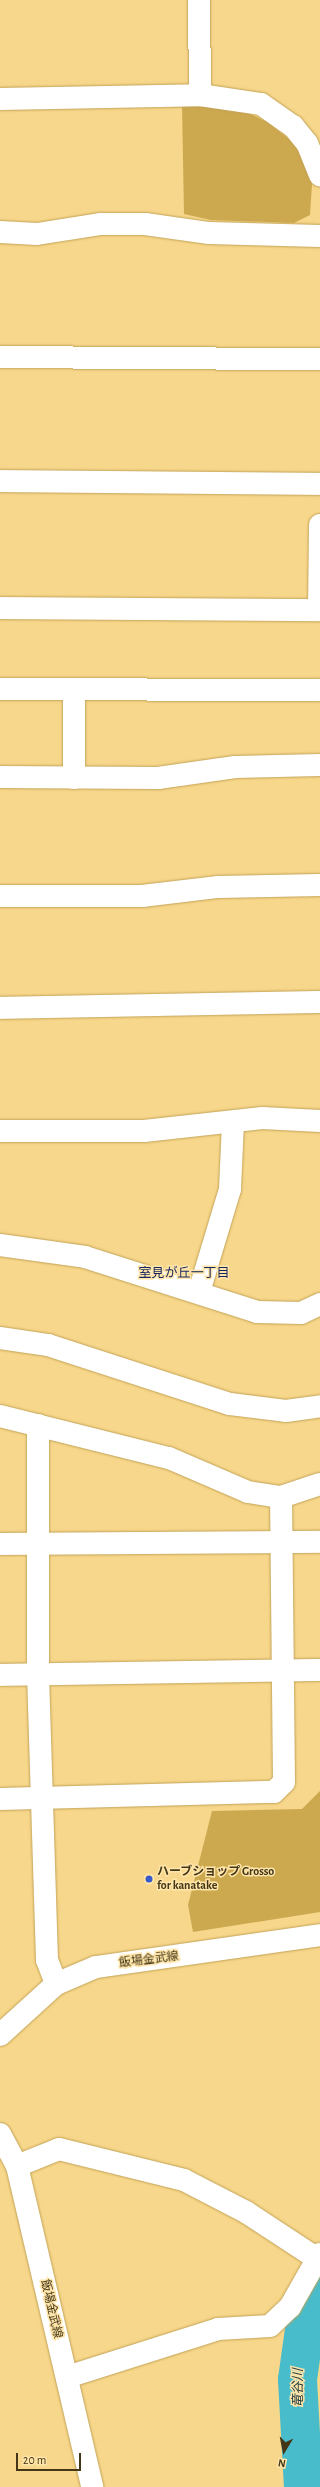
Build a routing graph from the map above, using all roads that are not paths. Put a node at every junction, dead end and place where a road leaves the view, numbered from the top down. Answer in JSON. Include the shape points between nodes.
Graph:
{"nodes":[{"id":1,"x":199,"y":0,"type":"edge"},
{"id":2,"x":200,"y":95,"type":"junction"},
{"id":3,"x":0,"y":99,"type":"edge"},
{"id":4,"x":320,"y":175,"type":"edge"},
{"id":5,"x":0,"y":232,"type":"edge"},
{"id":6,"x":320,"y":236,"type":"edge"},
{"id":7,"x":0,"y":357,"type":"edge"},
{"id":8,"x":320,"y":359,"type":"edge"},
{"id":9,"x":0,"y":481,"type":"edge"},
{"id":10,"x":320,"y":484,"type":"edge"},
{"id":11,"x":320,"y":525,"type":"edge"},
{"id":12,"x":0,"y":608,"type":"edge"},
{"id":13,"x":319,"y":610,"type":"edge"},
{"id":14,"x":0,"y":689,"type":"edge"},
{"id":15,"x":74,"y":689,"type":"junction"},
{"id":16,"x":320,"y":690,"type":"edge"},
{"id":17,"x":320,"y":765,"type":"edge"},
{"id":18,"x":0,"y":777,"type":"edge"},
{"id":19,"x":74,"y":778,"type":"junction"},
{"id":20,"x":320,"y":885,"type":"edge"},
{"id":21,"x":0,"y":896,"type":"edge"},
{"id":22,"x":320,"y":1002,"type":"edge"},
{"id":23,"x":0,"y":1008,"type":"edge"},
{"id":24,"x":320,"y":1121,"type":"edge"},
{"id":25,"x":232,"y":1123,"type":"junction"},
{"id":26,"x":0,"y":1131,"type":"edge"},
{"id":27,"x":0,"y":1245,"type":"edge"},
{"id":28,"x":199,"y":1292,"type":"junction"},
{"id":29,"x":320,"y":1304,"type":"edge"},
{"id":30,"x":0,"y":1338,"type":"edge"},
{"id":31,"x":320,"y":1406,"type":"edge"},
{"id":32,"x":0,"y":1416,"type":"edge"},
{"id":33,"x":38,"y":1425,"type":"junction"},
{"id":34,"x":320,"y":1484,"type":"edge"},
{"id":35,"x":281,"y":1497,"type":"junction"},
{"id":36,"x":320,"y":1542,"type":"edge"},
{"id":37,"x":39,"y":1543,"type":"junction"},
{"id":38,"x":282,"y":1543,"type":"junction"},
{"id":39,"x":0,"y":1544,"type":"edge"},
{"id":40,"x":284,"y":1670,"type":"junction"},
{"id":41,"x":320,"y":1670,"type":"edge"},
{"id":42,"x":38,"y":1674,"type":"junction"},
{"id":43,"x":0,"y":1675,"type":"edge"},
{"id":44,"x":0,"y":1799,"type":"edge"},
{"id":45,"x":44,"y":1799,"type":"junction"},
{"id":46,"x":320,"y":1935,"type":"edge"},
{"id":47,"x":56,"y":1984,"type":"junction"},
{"id":48,"x":0,"y":2035,"type":"edge"},
{"id":49,"x":0,"y":2134,"type":"edge"},
{"id":50,"x":17,"y":2166,"type":"junction"},
{"id":51,"x":318,"y":2256,"type":"edge"},
{"id":52,"x":67,"y":2377,"type":"junction"},
{"id":53,"x":92,"y":2487,"type":"edge"}],
"edges":[{"from":1,"to":2,"type":"street"},
{"from":2,"to":3,"type":"street"},
{"from":2,"to":4,"type":"street","via":[[261,104],[278,114],[308,143]]},
{"from":5,"to":6,"type":"street","via":[[37,234],[101,224],[145,224],[209,233]]},
{"from":7,"to":8,"type":"street"},
{"from":9,"to":10,"type":"street"},
{"from":11,"to":13,"type":"street"},
{"from":12,"to":13,"type":"street"},
{"from":14,"to":15,"type":"street"},
{"from":15,"to":16,"type":"street"},
{"from":15,"to":19,"type":"street"},
{"from":17,"to":19,"type":"street","via":[[235,768],[158,778]]},
{"from":18,"to":19,"type":"street"},
{"from":20,"to":21,"type":"street","via":[[218,887],[142,896]]},
{"from":22,"to":23,"type":"street"},
{"from":24,"to":25,"type":"street","via":[[262,1118]]},
{"from":25,"to":26,"type":"street","via":[[144,1131]]},
{"from":25,"to":28,"type":"street","via":[[230,1189]]},
{"from":27,"to":28,"type":"street","via":[[85,1257]]},
{"from":28,"to":29,"type":"street","via":[[257,1312],[301,1313]]},
{"from":30,"to":31,"type":"street","via":[[48,1345],[230,1404],[286,1411]]},
{"from":32,"to":33,"type":"street"},
{"from":33,"to":35,"type":"street","via":[[168,1458],[248,1492]]},
{"from":33,"to":37,"type":"street"},
{"from":34,"to":35,"type":"street"},
{"from":35,"to":38,"type":"street"},
{"from":36,"to":38,"type":"street"},
{"from":37,"to":38,"type":"street"},
{"from":37,"to":39,"type":"street"},
{"from":37,"to":42,"type":"street"},
{"from":38,"to":40,"type":"street"},
{"from":40,"to":41,"type":"street"},
{"from":40,"to":42,"type":"street"},
{"from":40,"to":45,"type":"street","via":[[284,1782],[274,1792]]},
{"from":42,"to":43,"type":"street"},
{"from":42,"to":45,"type":"street"},
{"from":44,"to":45,"type":"street"},
{"from":45,"to":47,"type":"street","via":[[47,1960]]},
{"from":46,"to":47,"type":"street","name":"飯場金武線","via":[[96,1967]]},
{"from":47,"to":48,"type":"street","name":"飯場金武線"},
{"from":49,"to":50,"type":"street","name":"飯場金武線"},
{"from":50,"to":51,"type":"street","via":[[59,2149],[184,2180],[246,2212]]},
{"from":50,"to":52,"type":"street","name":"飯場金武線"},
{"from":51,"to":52,"type":"street","via":[[290,2307],[270,2326],[218,2330]]},
{"from":52,"to":53,"type":"street","name":"飯場金武線"}]}
